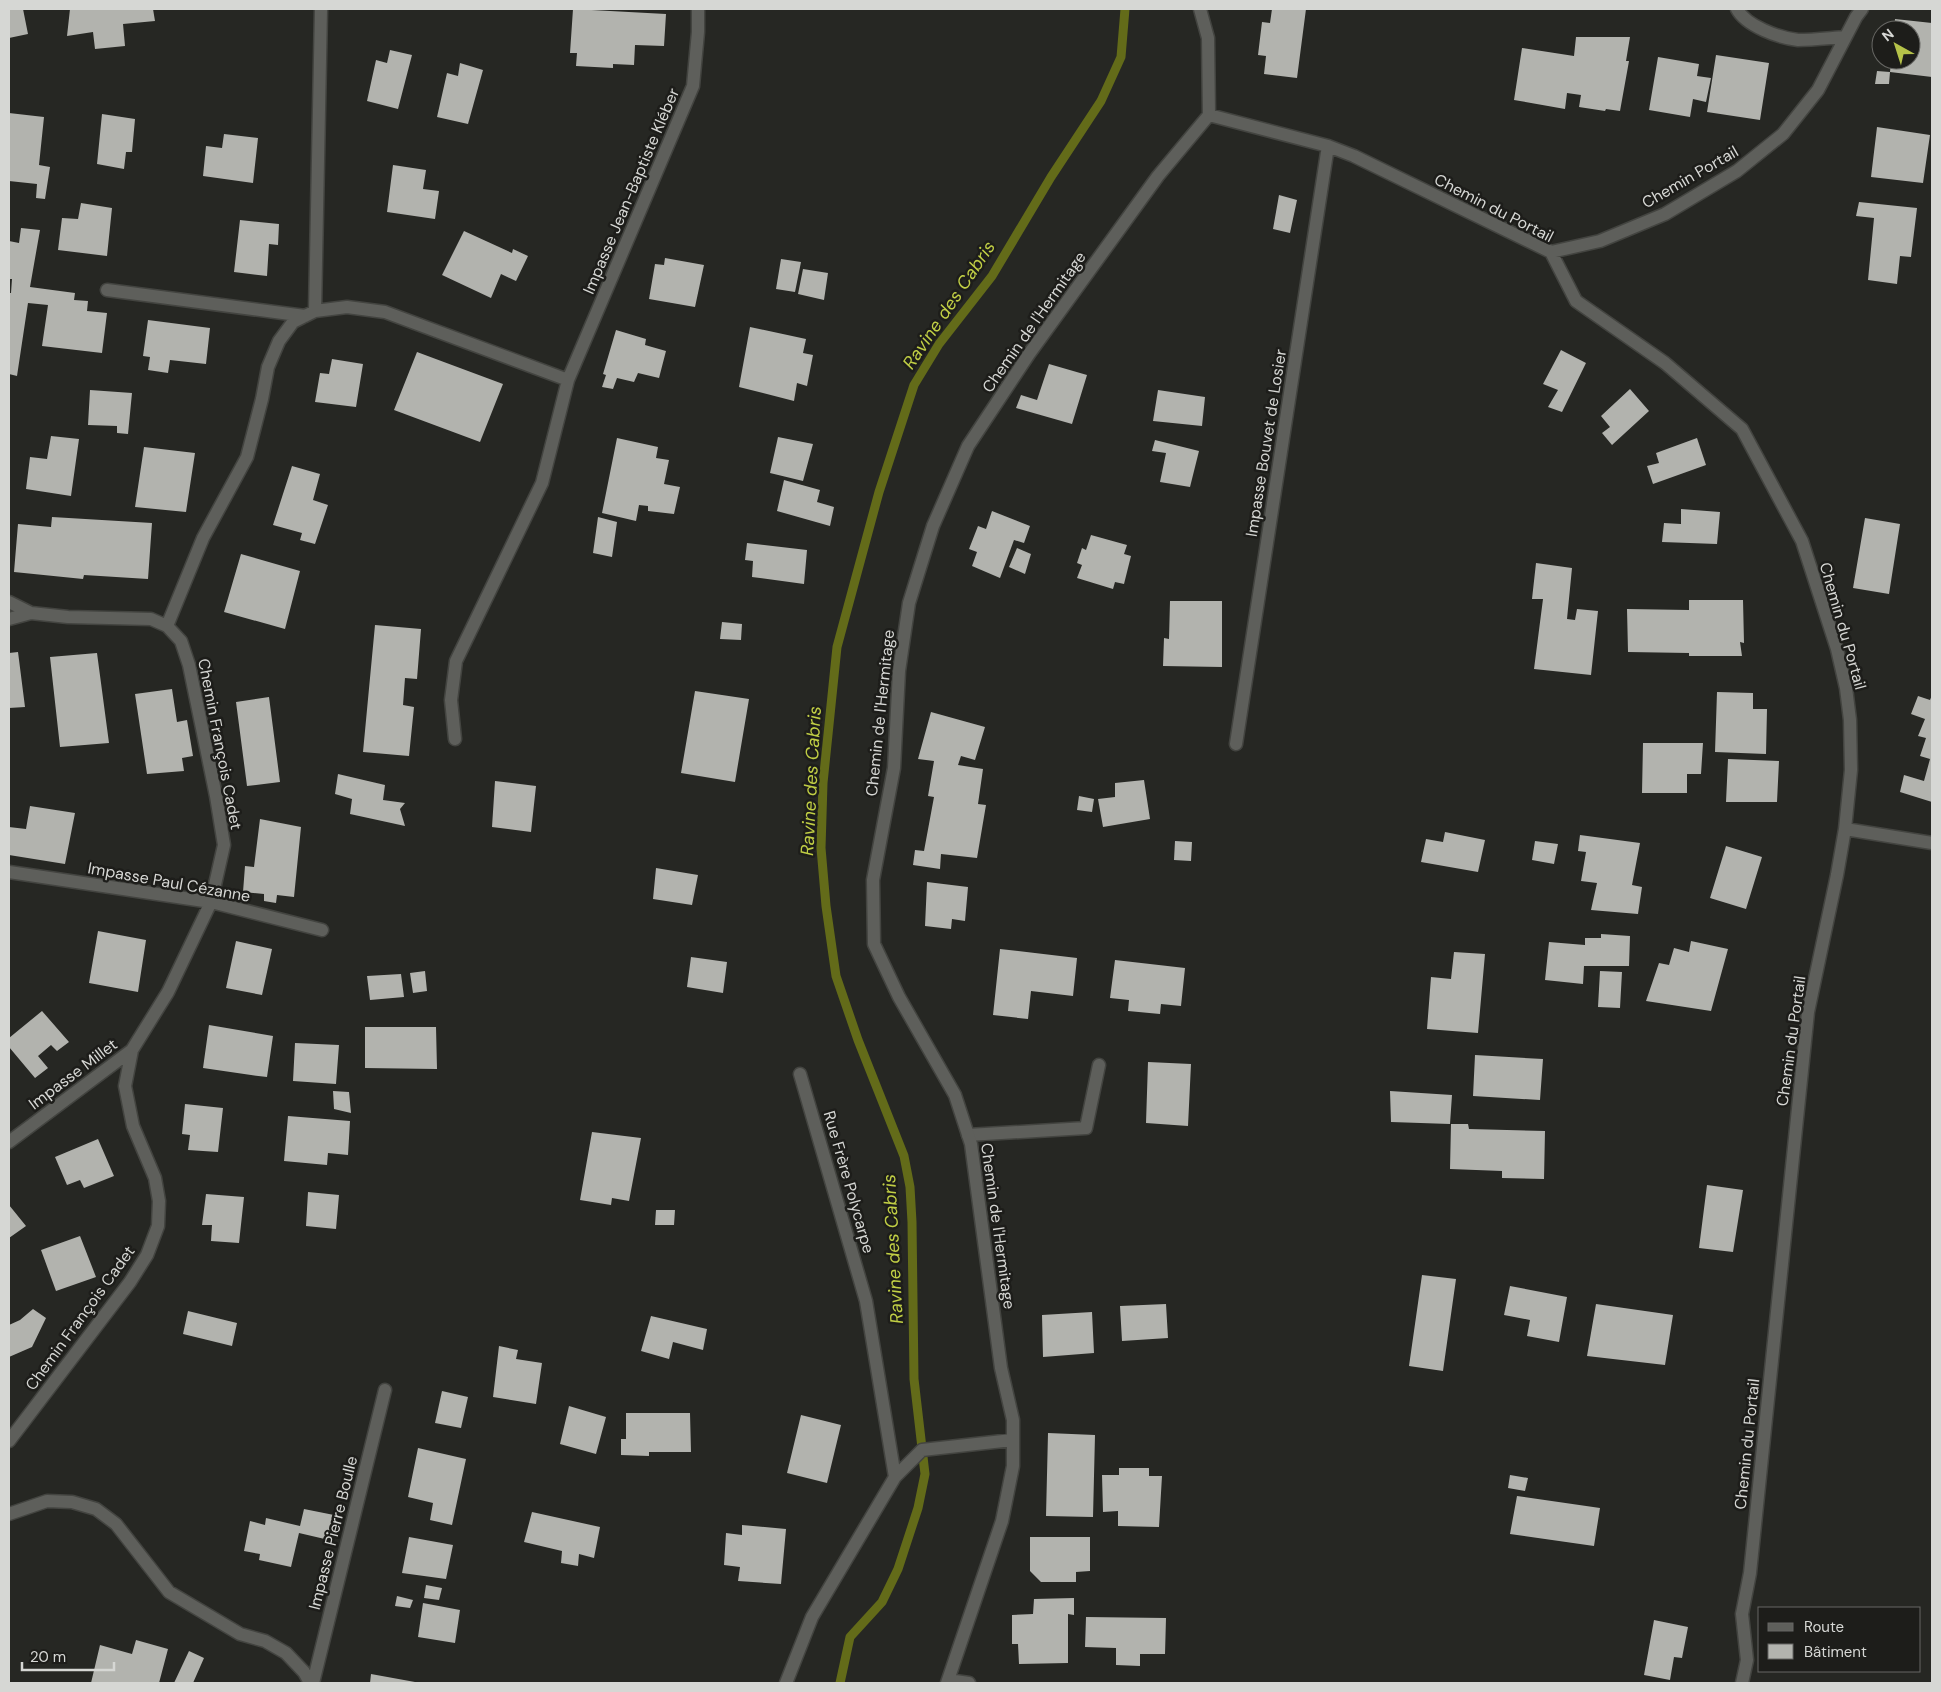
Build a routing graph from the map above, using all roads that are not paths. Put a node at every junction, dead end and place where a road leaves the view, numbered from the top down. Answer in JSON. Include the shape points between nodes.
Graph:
{"nodes":[{"id":1,"x":321,"y":9,"type":"edge"},
{"id":2,"x":698,"y":9,"type":"edge"},
{"id":3,"x":1200,"y":9,"type":"edge"},
{"id":4,"x":1737,"y":9,"type":"edge"},
{"id":5,"x":1862,"y":9,"type":"edge"},
{"id":6,"x":1845,"y":37,"type":"junction"},
{"id":7,"x":1210,"y":115,"type":"junction"},
{"id":8,"x":1328,"y":146,"type":"junction"},
{"id":9,"x":1551,"y":252,"type":"junction"},
{"id":10,"x":107,"y":290,"type":"dead end"},
{"id":11,"x":310,"y":314,"type":"junction"},
{"id":12,"x":568,"y":380,"type":"junction"},
{"id":13,"x":9,"y":602,"type":"edge"},
{"id":14,"x":31,"y":613,"type":"junction"},
{"id":15,"x":9,"y":619,"type":"edge"},
{"id":16,"x":168,"y":626,"type":"junction"},
{"id":17,"x":455,"y":739,"type":"dead end"},
{"id":18,"x":1236,"y":744,"type":"dead end"},
{"id":19,"x":1845,"y":829,"type":"junction"},
{"id":20,"x":1932,"y":843,"type":"edge"},
{"id":21,"x":9,"y":872,"type":"edge"},
{"id":22,"x":211,"y":902,"type":"junction"},
{"id":23,"x":322,"y":930,"type":"dead end"},
{"id":24,"x":132,"y":1050,"type":"junction"},
{"id":25,"x":1099,"y":1065,"type":"dead end"},
{"id":26,"x":800,"y":1074,"type":"dead end"},
{"id":27,"x":968,"y":1135,"type":"junction"},
{"id":28,"x":9,"y":1142,"type":"edge"},
{"id":29,"x":385,"y":1390,"type":"dead end"},
{"id":30,"x":1012,"y":1440,"type":"junction"},
{"id":31,"x":9,"y":1441,"type":"edge"},
{"id":32,"x":895,"y":1477,"type":"junction"},
{"id":33,"x":9,"y":1514,"type":"edge"},
{"id":34,"x":948,"y":1682,"type":"edge"},
{"id":35,"x":311,"y":1683,"type":"edge"},
{"id":36,"x":786,"y":1683,"type":"edge"},
{"id":37,"x":969,"y":1683,"type":"edge"},
{"id":38,"x":1742,"y":1683,"type":"edge"}],
"edges":[{"from":1,"to":11,"type":"street"},
{"from":2,"to":12,"type":"street","name":"Impasse Jean-Baptiste Kléber","via":[[693,86]]},
{"from":3,"to":7,"type":"street","via":[[1208,38]]},
{"from":4,"to":6,"type":"street","via":[[1761,30],[1797,40]]},
{"from":5,"to":6,"type":"street","name":"Chemin Portail"},
{"from":6,"to":9,"type":"street","name":"Chemin Portail","via":[[1818,90],[1783,134],[1738,171],[1665,214],[1600,241]]},
{"from":7,"to":8,"type":"street","name":"Chemin du Portail"},
{"from":7,"to":27,"type":"street","name":"Chemin de l'Hermitage","via":[[1158,176],[968,446],[933,526],[909,603],[899,671],[894,768],[873,880],[874,944],[899,997],[955,1094]]},
{"from":8,"to":9,"type":"street","name":"Chemin du Portail"},
{"from":8,"to":18,"type":"street","name":"Impasse Bouvet de Losier"},
{"from":9,"to":19,"type":"street","name":"Chemin du Portail","via":[[1576,301],[1665,363],[1742,429],[1802,541],[1837,649],[1846,688],[1851,770]]},
{"from":10,"to":11,"type":"street"},
{"from":11,"to":12,"type":"street","via":[[346,307],[385,312]]},
{"from":11,"to":16,"type":"street","via":[[292,322],[279,341],[268,367],[247,457],[202,538]]},
{"from":12,"to":17,"type":"street","name":"Impasse Jean-Baptiste Kléber","via":[[542,483],[456,661],[451,700]]},
{"from":13,"to":14,"type":"street"},
{"from":14,"to":15,"type":"street"},
{"from":14,"to":16,"type":"street","via":[[151,619]]},
{"from":16,"to":22,"type":"street","name":"Chemin François Cadet","via":[[181,641],[189,665],[224,845]]},
{"from":19,"to":20,"type":"street"},
{"from":19,"to":38,"type":"street","name":"Chemin du Portail","via":[[1808,1012],[1750,1573],[1742,1614],[1746,1660]]},
{"from":21,"to":22,"type":"street","name":"Impasse Paul Cézanne"},
{"from":22,"to":23,"type":"street","name":"Impasse Paul Cézanne"},
{"from":22,"to":24,"type":"street","name":"Chemin François Cadet","via":[[168,992]]},
{"from":24,"to":28,"type":"street","name":"Impasse Millet"},
{"from":24,"to":31,"type":"street","name":"Chemin François Cadet","via":[[125,1086],[132,1126],[155,1178],[159,1201],[158,1226],[147,1255],[130,1282]]},
{"from":25,"to":27,"type":"street","name":"Chemin de l'Hermitage","via":[[1086,1128]]},
{"from":26,"to":32,"type":"street","name":"Rue Frère Polycarpe","via":[[866,1301]]},
{"from":27,"to":30,"type":"street","name":"Chemin de l'Hermitage","via":[[972,1144],[1001,1368],[1013,1420]]},
{"from":29,"to":35,"type":"street","name":"Impasse Pierre Boulle"},
{"from":30,"to":32,"type":"street","via":[[922,1450]]},
{"from":30,"to":34,"type":"street","name":"Chemin de l'Hermitage","via":[[1013,1466],[1002,1521]]},
{"from":32,"to":36,"type":"street","via":[[812,1617]]},
{"from":33,"to":35,"type":"street","via":[[47,1501],[72,1502],[96,1509],[116,1524],[168,1592],[240,1634],[265,1641],[286,1654]]},
{"from":34,"to":37,"type":"street"}]}
